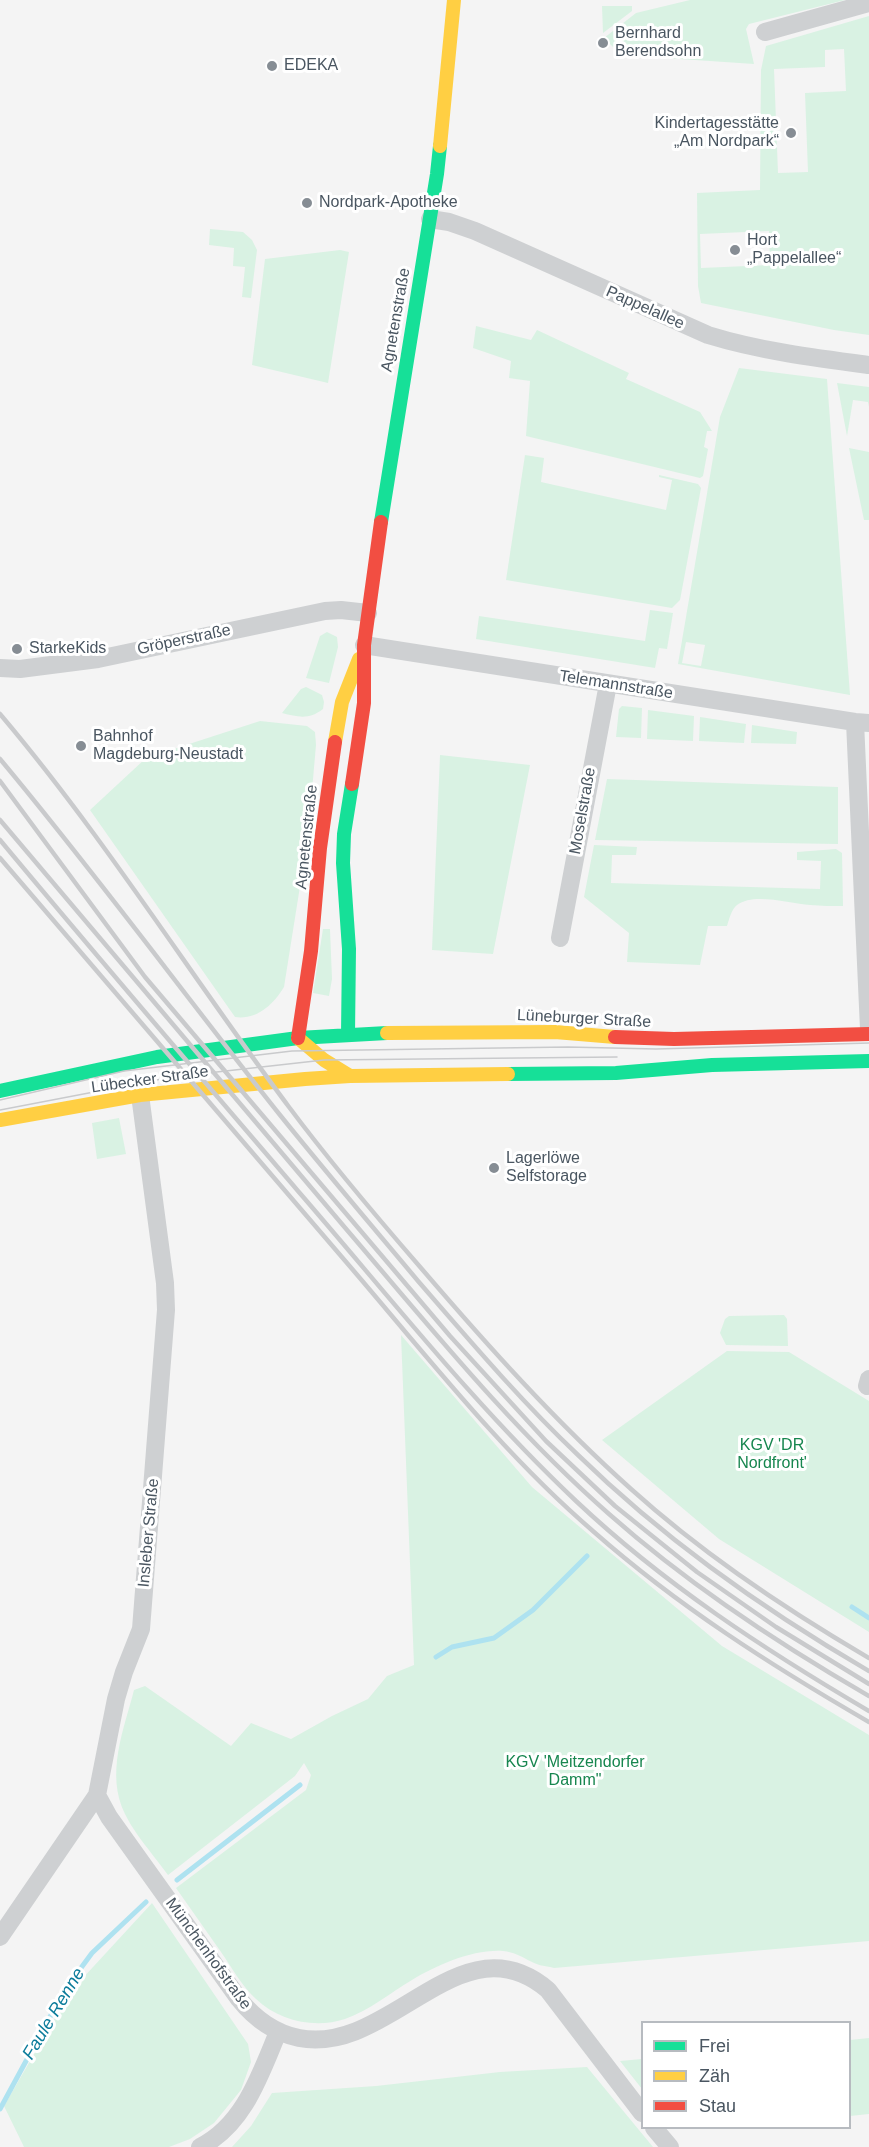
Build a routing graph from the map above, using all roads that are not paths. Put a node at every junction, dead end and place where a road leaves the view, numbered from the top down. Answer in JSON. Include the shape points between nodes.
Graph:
{"nodes":[{"id":1,"x":453,"y":0,"type":"edge"},
{"id":2,"x":869,"y":3,"type":"edge"},
{"id":3,"x":765,"y":32,"type":"dead end"},
{"id":4,"x":430,"y":219,"type":"junction"},
{"id":5,"x":869,"y":365,"type":"edge"},
{"id":6,"x":368,"y":613,"type":"junction"},
{"id":7,"x":364,"y":645,"type":"junction"},
{"id":8,"x":0,"y":668,"type":"edge"},
{"id":9,"x":608,"y":684,"type":"junction"},
{"id":10,"x":862,"y":723,"type":"edge"},
{"id":11,"x":560,"y":938,"type":"dead end"},
{"id":12,"x":869,"y":1029,"type":"edge"},
{"id":13,"x":348,"y":1034,"type":"junction"},
{"id":14,"x":869,"y":1034,"type":"edge"},
{"id":15,"x":298,"y":1038,"type":"junction"},
{"id":16,"x":324,"y":1060,"type":"junction"},
{"id":17,"x":869,"y":1064,"type":"edge"},
{"id":18,"x":351,"y":1076,"type":"junction"},
{"id":19,"x":305,"y":1079,"type":"junction"},
{"id":20,"x":0,"y":1091,"type":"edge"},
{"id":21,"x":140,"y":1095,"type":"junction"},
{"id":22,"x":0,"y":1120,"type":"edge"},
{"id":23,"x":97,"y":1795,"type":"junction"},
{"id":24,"x":0,"y":1937,"type":"edge"},
{"id":25,"x":278,"y":2032,"type":"junction"},
{"id":26,"x":641,"y":2112,"type":"edge"},
{"id":27,"x":656,"y":2129,"type":"edge"},
{"id":28,"x":200,"y":2147,"type":"edge"},
{"id":29,"x":670,"y":2147,"type":"edge"}],
"edges":[{"from":1,"to":4,"type":"main road","name":"Agnetenstraße"},
{"from":2,"to":3,"type":"street"},
{"from":4,"to":5,"type":"street","name":"Pappelallee","via":[[475,231],[708,336],[778,352]]},
{"from":4,"to":6,"type":"main road","name":"Agnetenstraße"},
{"from":6,"to":7,"type":"main road","name":"Agnetenstraße"},
{"from":6,"to":8,"type":"street","name":"Gröperstraße","via":[[325,611],[98,659]]},
{"from":7,"to":9,"type":"street","name":"Telemannstraße"},
{"from":7,"to":13,"type":"main road","name":"Agnetenstraße","via":[[363,703],[344,834]]},
{"from":7,"to":15,"type":"main road","name":"Agnetenstraße","via":[[340,712]]},
{"from":9,"to":10,"type":"street","name":"Telemannstraße"},
{"from":9,"to":11,"type":"street","name":"Moselstraße"},
{"from":10,"to":12,"type":"street"},
{"from":13,"to":14,"type":"main road","name":"Lüneburger Straße","via":[[555,1032],[674,1039]]},
{"from":13,"to":15,"type":"main road","name":"Lüneburger Straße"},
{"from":13,"to":16,"type":"main road"},
{"from":15,"to":16,"type":"main road"},
{"from":15,"to":20,"type":"main road","name":"Lübecker Straße","via":[[151,1058]]},
{"from":16,"to":18,"type":"main road"},
{"from":16,"to":19,"type":"main road"},
{"from":17,"to":18,"type":"main road","via":[[712,1065],[616,1073]]},
{"from":18,"to":19,"type":"main road"},
{"from":19,"to":21,"type":"main road","name":"Lübecker Straße"},
{"from":21,"to":22,"type":"main road","name":"Lübecker Straße"},
{"from":21,"to":23,"type":"street","name":"Insleber Straße","via":[[166,1310],[141,1629],[116,1699]]},
{"from":23,"to":24,"type":"street","name":"Insleber Straße"},
{"from":23,"to":25,"type":"street","name":"Münchenhofstraße","via":[[109,1818],[239,1999]]},
{"from":25,"to":26,"type":"street","name":"Münchenhofstraße","via":[[311,2040],[344,2037],[456,1976],[479,1970],[510,1971],[534,1980],[552,1994]]},
{"from":25,"to":28,"type":"street","via":[[243,2108],[227,2128]]},
{"from":27,"to":29,"type":"street"}]}
